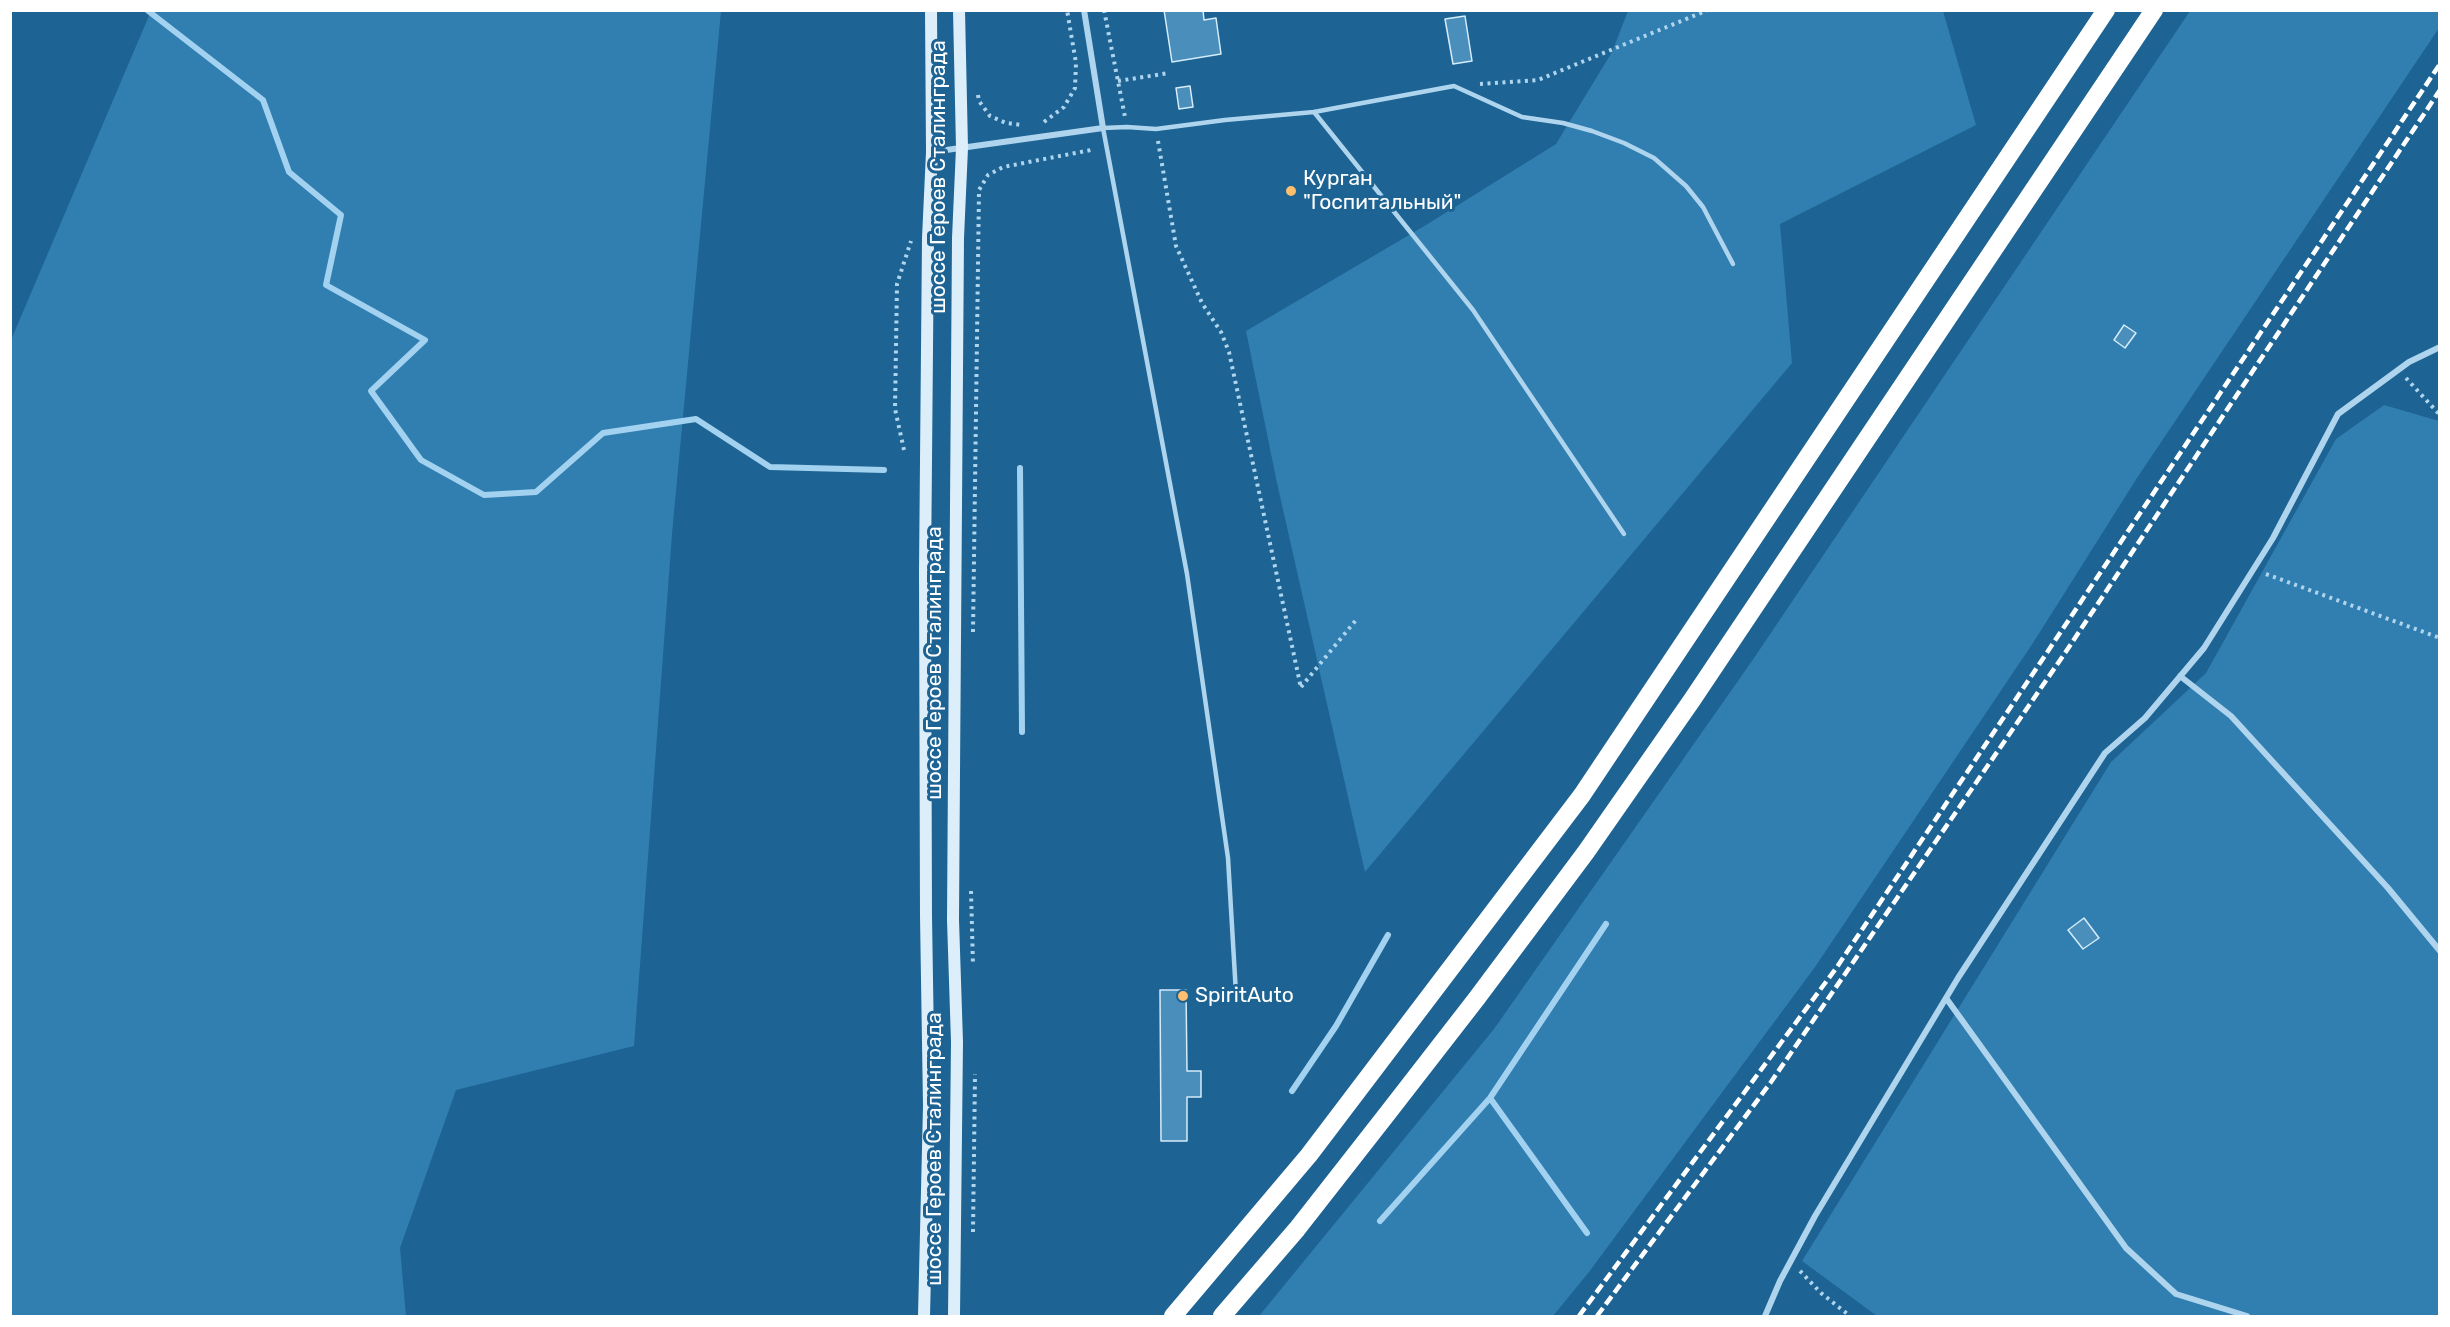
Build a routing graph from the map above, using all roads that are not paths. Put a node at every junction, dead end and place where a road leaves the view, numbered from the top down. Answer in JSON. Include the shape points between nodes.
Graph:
{"nodes":[{"id":1,"x":931,"y":10,"type":"edge"},
{"id":2,"x":959,"y":10,"type":"edge"},
{"id":3,"x":1084,"y":10,"type":"edge"},
{"id":4,"x":2106,"y":10,"type":"edge"},
{"id":5,"x":2154,"y":10,"type":"edge"},
{"id":6,"x":1314,"y":112,"type":"junction"},
{"id":7,"x":1103,"y":128,"type":"junction"},
{"id":8,"x":962,"y":148,"type":"junction"},
{"id":9,"x":932,"y":152,"type":"junction"},
{"id":10,"x":1733,"y":264,"type":"dead end"},
{"id":11,"x":2439,"y":347,"type":"edge"},
{"id":12,"x":1624,"y":534,"type":"dead end"},
{"id":13,"x":2180,"y":676,"type":"junction"},
{"id":14,"x":2439,"y":951,"type":"edge"},
{"id":15,"x":1236,"y":994,"type":"dead end"},
{"id":16,"x":1946,"y":998,"type":"junction"},
{"id":17,"x":924,"y":1317,"type":"edge"},
{"id":18,"x":954,"y":1317,"type":"edge"},
{"id":19,"x":1173,"y":1317,"type":"edge"},
{"id":20,"x":1222,"y":1317,"type":"edge"},
{"id":21,"x":1765,"y":1317,"type":"edge"},
{"id":22,"x":2247,"y":1317,"type":"edge"}],
"edges":[{"from":1,"to":9,"type":"main road","name":"шоссе Героев Сталинграда"},
{"from":2,"to":8,"type":"main road","name":"шоссе Героев Сталинграда"},
{"from":3,"to":7,"type":"street"},
{"from":4,"to":19,"type":"highway","via":[[1582,795],[1309,1155]]},
{"from":5,"to":20,"type":"highway","via":[[1586,852],[1297,1229]]},
{"from":6,"to":7,"type":"lane","via":[[1156,129]]},
{"from":6,"to":10,"type":"lane","via":[[1454,86],[1522,117],[1592,131],[1654,158],[1686,186]]},
{"from":6,"to":12,"type":"lane","via":[[1473,310]]},
{"from":7,"to":8,"type":"street"},
{"from":7,"to":15,"type":"lane","via":[[1187,574],[1228,858]]},
{"from":8,"to":9,"type":"street"},
{"from":8,"to":18,"type":"main road","name":"шоссе Героев Сталинграда","via":[[954,771],[957,1042]]},
{"from":9,"to":17,"type":"main road","name":"шоссе Героев Сталинграда","via":[[925,571],[929,1106]]},
{"from":11,"to":13,"type":"street","via":[[2398,370],[2338,414],[2273,538],[2204,648]]},
{"from":13,"to":14,"type":"street","via":[[2231,717],[2388,888]]},
{"from":13,"to":16,"type":"street","via":[[2145,718],[2105,753]]},
{"from":16,"to":21,"type":"street","via":[[1815,1216]]},
{"from":16,"to":22,"type":"street","via":[[2126,1248],[2176,1294]]}]}
